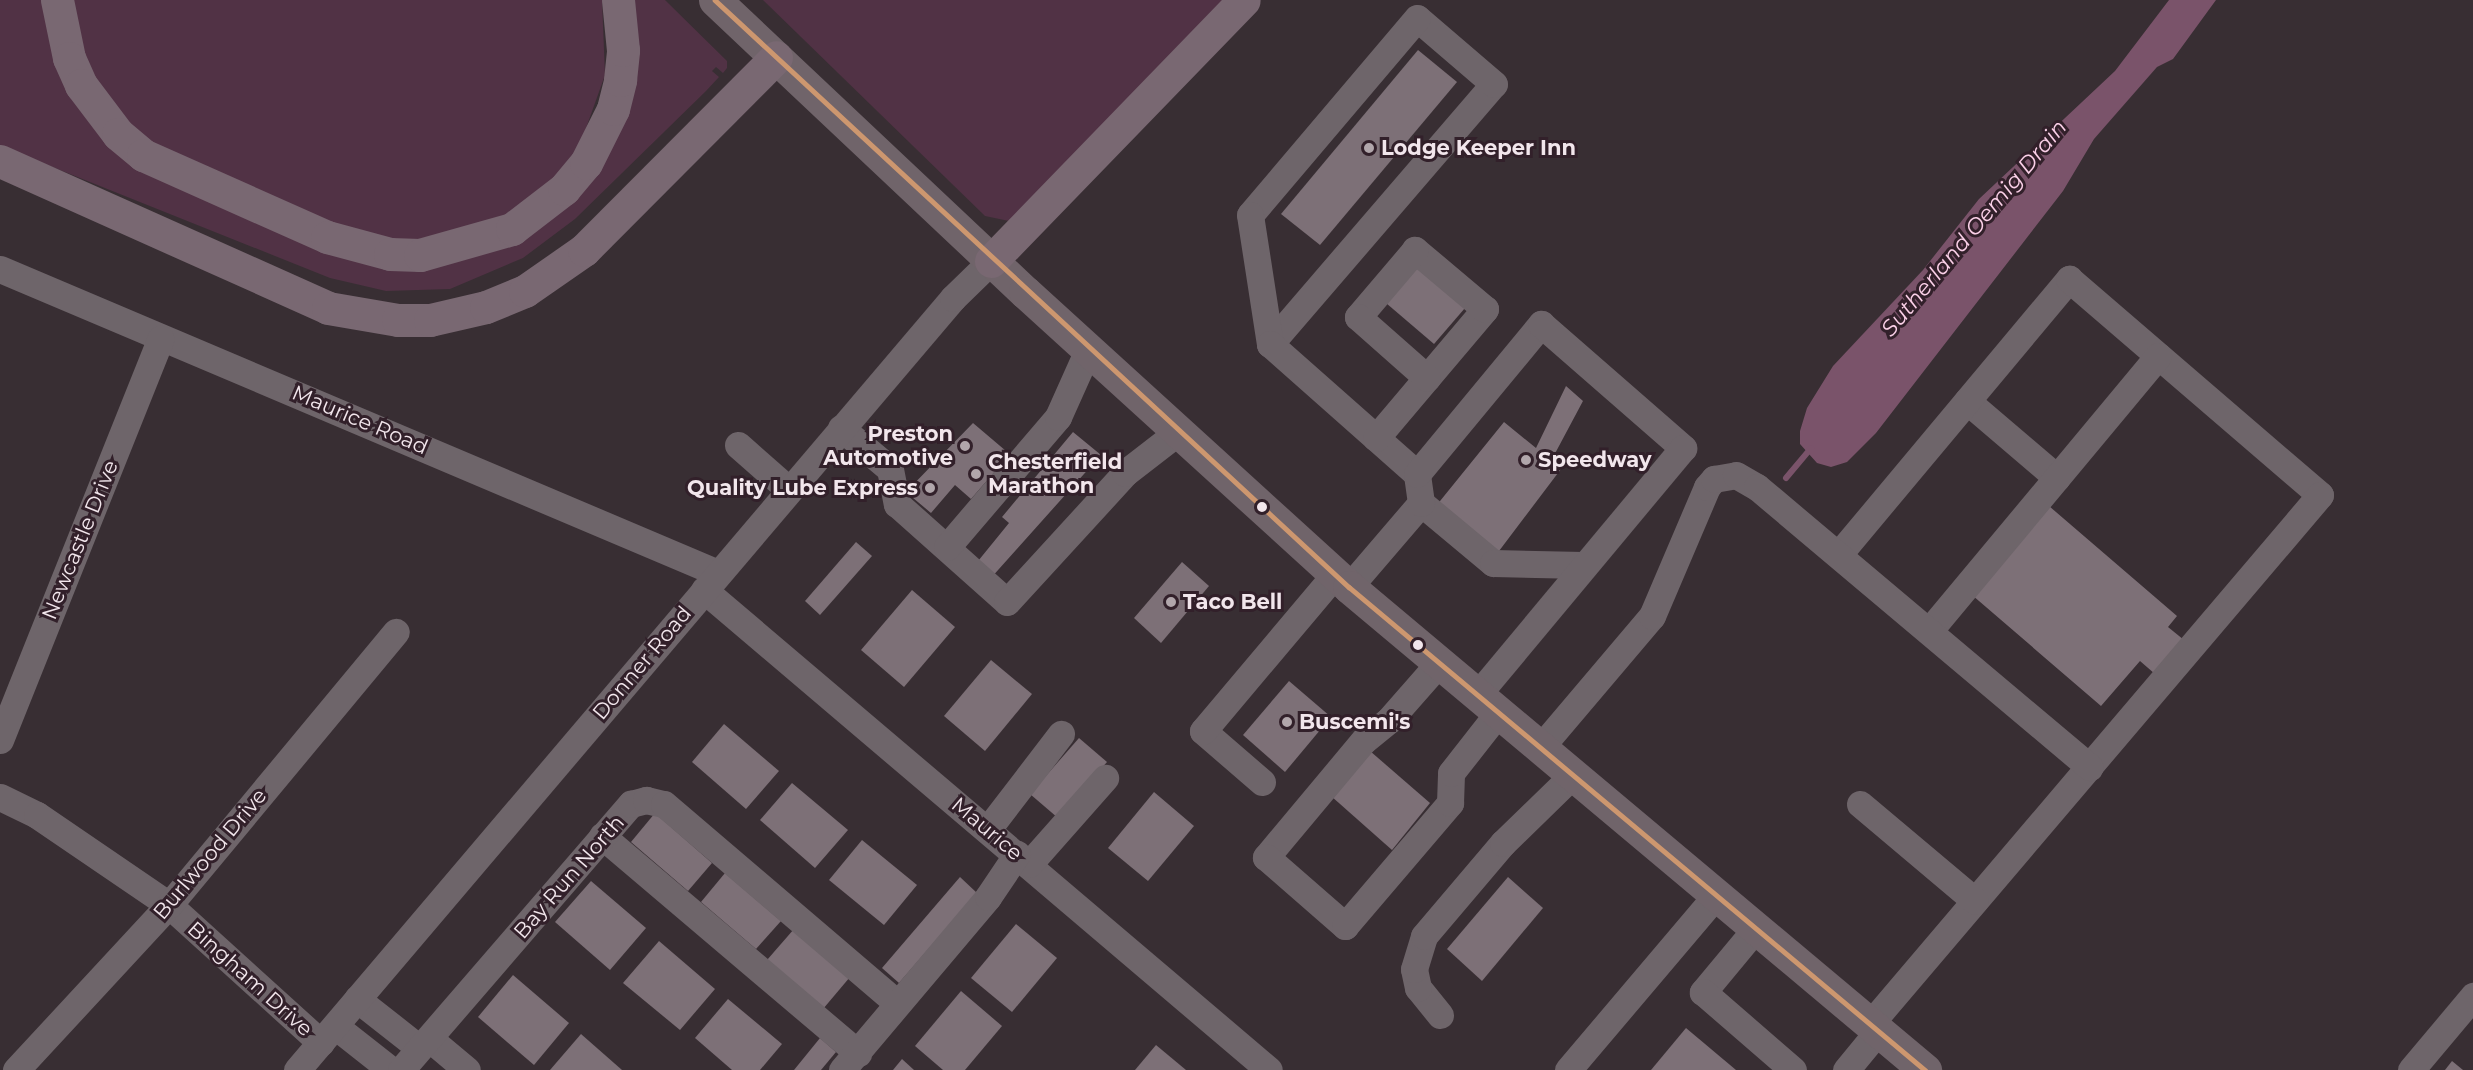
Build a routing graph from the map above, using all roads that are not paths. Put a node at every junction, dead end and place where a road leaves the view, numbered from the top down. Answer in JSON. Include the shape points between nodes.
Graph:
{"nodes":[{"id":1,"x":57,"y":0,"type":"edge"},
{"id":2,"x":618,"y":0,"type":"edge"},
{"id":3,"x":716,"y":0,"type":"edge"},
{"id":4,"x":1244,"y":0,"type":"edge"},
{"id":5,"x":776,"y":57,"type":"junction"},
{"id":6,"x":0,"y":161,"type":"edge"},
{"id":7,"x":991,"y":261,"type":"junction"},
{"id":8,"x":0,"y":269,"type":"edge"},
{"id":9,"x":160,"y":339,"type":"junction"},
{"id":10,"x":1270,"y":344,"type":"junction"},
{"id":11,"x":1088,"y":350,"type":"junction"},
{"id":12,"x":2158,"y":356,"type":"junction"},
{"id":13,"x":1427,"y":378,"type":"junction"},
{"id":14,"x":1967,"y":401,"type":"junction"},
{"id":15,"x":841,"y":428,"type":"junction"},
{"id":16,"x":1178,"y":432,"type":"junction"},
{"id":17,"x":1376,"y":438,"type":"junction"},
{"id":18,"x":738,"y":445,"type":"dead end"},
{"id":19,"x":1417,"y":474,"type":"junction"},
{"id":20,"x":2057,"y":478,"type":"junction"},
{"id":21,"x":789,"y":490,"type":"junction"},
{"id":22,"x":1421,"y":503,"type":"junction"},
{"id":23,"x":947,"y":547,"type":"junction"},
{"id":24,"x":1839,"y":555,"type":"junction"},
{"id":25,"x":1583,"y":566,"type":"junction"},
{"id":26,"x":1342,"y":580,"type":"junction"},
{"id":27,"x":711,"y":581,"type":"junction"},
{"id":28,"x":396,"y":632,"type":"dead end"},
{"id":29,"x":1929,"y":632,"type":"junction"},
{"id":30,"x":1439,"y":663,"type":"junction"},
{"id":31,"x":1487,"y":704,"type":"junction"},
{"id":32,"x":1061,"y":734,"type":"dead end"},
{"id":33,"x":0,"y":740,"type":"edge"},
{"id":34,"x":1540,"y":748,"type":"junction"},
{"id":35,"x":2090,"y":767,"type":"junction"},
{"id":36,"x":1573,"y":775,"type":"junction"},
{"id":37,"x":1105,"y":778,"type":"dead end"},
{"id":38,"x":1262,"y":782,"type":"dead end"},
{"id":39,"x":0,"y":797,"type":"edge"},
{"id":40,"x":1860,"y":804,"type":"dead end"},
{"id":41,"x":988,"y":829,"type":"junction"},
{"id":42,"x":602,"y":836,"type":"junction"},
{"id":43,"x":1023,"y":859,"type":"junction"},
{"id":44,"x":1716,"y":894,"type":"junction"},
{"id":45,"x":1975,"y":902,"type":"junction"},
{"id":46,"x":169,"y":905,"type":"junction"},
{"id":47,"x":1757,"y":927,"type":"junction"},
{"id":48,"x":357,"y":999,"type":"junction"},
{"id":49,"x":897,"y":1004,"type":"junction"},
{"id":50,"x":2469,"y":1008,"type":"edge"},
{"id":51,"x":1440,"y":1015,"type":"dead end"},
{"id":52,"x":1875,"y":1027,"type":"junction"},
{"id":53,"x":328,"y":1034,"type":"junction"},
{"id":54,"x":424,"y":1043,"type":"junction"},
{"id":55,"x":850,"y":1062,"type":"edge"},
{"id":56,"x":16,"y":1070,"type":"edge"},
{"id":57,"x":297,"y":1070,"type":"edge"},
{"id":58,"x":391,"y":1070,"type":"edge"},
{"id":59,"x":401,"y":1070,"type":"edge"},
{"id":60,"x":467,"y":1070,"type":"edge"},
{"id":61,"x":1269,"y":1070,"type":"edge"},
{"id":62,"x":1568,"y":1070,"type":"edge"},
{"id":63,"x":1793,"y":1070,"type":"edge"},
{"id":64,"x":1846,"y":1070,"type":"edge"},
{"id":65,"x":1925,"y":1070,"type":"edge"},
{"id":66,"x":2411,"y":1070,"type":"edge"}],
"edges":[{"from":1,"to":2,"type":"highway","via":[[69,58],[81,85],[118,134],[143,155],[327,237],[390,254],[420,255],[512,230],[564,189],[585,163],[613,110],[620,80],[623,50]]},
{"from":3,"to":5,"type":"main road"},
{"from":4,"to":7,"type":"highway"},
{"from":5,"to":6,"type":"highway","via":[[584,250],[525,291],[486,307],[430,320],[398,320],[328,308]]},
{"from":5,"to":7,"type":"main road"},
{"from":7,"to":11,"type":"main road"},
{"from":7,"to":15,"type":"street","name":"Donner Road"},
{"from":8,"to":9,"type":"street","name":"Maurice Road"},
{"from":9,"to":27,"type":"street","name":"Maurice Road"},
{"from":9,"to":33,"type":"street","name":"Newcastle Drive"},
{"from":10,"to":10,"type":"street","via":[[1250,215],[1417,18],[1494,84]]},
{"from":10,"to":17,"type":"street"},
{"from":11,"to":16,"type":"main road"},
{"from":11,"to":23,"type":"street","via":[[1058,417]]},
{"from":12,"to":14,"type":"street","via":[[2069,279]]},
{"from":12,"to":20,"type":"street"},
{"from":12,"to":35,"type":"street","via":[[2320,495]]},
{"from":13,"to":13,"type":"street","via":[[1485,309],[1415,250],[1358,317]]},
{"from":13,"to":17,"type":"street"},
{"from":14,"to":20,"type":"street"},
{"from":14,"to":24,"type":"street"},
{"from":15,"to":21,"type":"street","name":"Donner Road"},
{"from":15,"to":23,"type":"street","via":[[890,469],[897,504]]},
{"from":16,"to":23,"type":"street","via":[[1125,473],[1007,602]]},
{"from":16,"to":26,"type":"main road"},
{"from":17,"to":19,"type":"street"},
{"from":18,"to":21,"type":"street"},
{"from":19,"to":22,"type":"street"},
{"from":19,"to":25,"type":"street","via":[[1541,324],[1683,448]]},
{"from":20,"to":29,"type":"street"},
{"from":21,"to":27,"type":"street","name":"Donner Road"},
{"from":22,"to":25,"type":"street","via":[[1493,563]]},
{"from":22,"to":26,"type":"street"},
{"from":24,"to":29,"type":"street"},
{"from":24,"to":34,"type":"street","via":[[1746,480],[1714,479],[1652,616]]},
{"from":25,"to":31,"type":"street"},
{"from":26,"to":30,"type":"main road"},
{"from":26,"to":38,"type":"street","via":[[1203,731]]},
{"from":27,"to":41,"type":"street","name":"Maurice"},
{"from":27,"to":48,"type":"street","name":"Donner Road"},
{"from":28,"to":46,"type":"street","name":"Burlwood Drive"},
{"from":29,"to":35,"type":"street"},
{"from":30,"to":31,"type":"main road"},
{"from":30,"to":31,"type":"street","via":[[1389,720],[1364,740],[1266,856],[1345,926],[1450,803],[1450,773]]},
{"from":31,"to":34,"type":"main road"},
{"from":32,"to":41,"type":"street"},
{"from":34,"to":36,"type":"main road"},
{"from":35,"to":45,"type":"street"},
{"from":36,"to":44,"type":"main road"},
{"from":36,"to":51,"type":"street","via":[[1503,843],[1424,936],[1414,969],[1418,988]]},
{"from":37,"to":43,"type":"street"},
{"from":39,"to":46,"type":"street","name":"Bingham Drive","via":[[37,815]]},
{"from":40,"to":45,"type":"street"},
{"from":41,"to":43,"type":"street","name":"Maurice"},
{"from":42,"to":49,"type":"street","name":"Bay Run North","via":[[631,804],[664,804]]},
{"from":42,"to":54,"type":"street","name":"Bay Run North"},
{"from":42,"to":55,"type":"street"},
{"from":43,"to":49,"type":"street"},
{"from":43,"to":61,"type":"street","name":"Maurice"},
{"from":44,"to":47,"type":"main road"},
{"from":44,"to":62,"type":"street"},
{"from":45,"to":52,"type":"street"},
{"from":46,"to":53,"type":"street","name":"Bingham Drive"},
{"from":46,"to":56,"type":"street","name":"Burlwood Drive"},
{"from":47,"to":52,"type":"main road"},
{"from":47,"to":63,"type":"street","via":[[1703,993]]},
{"from":48,"to":53,"type":"street","name":"Donner Road"},
{"from":48,"to":54,"type":"street"},
{"from":49,"to":55,"type":"street"},
{"from":50,"to":66,"type":"street"},
{"from":52,"to":64,"type":"street"},
{"from":52,"to":65,"type":"main road"},
{"from":53,"to":57,"type":"street","name":"Donner Road"},
{"from":53,"to":58,"type":"street","name":"Bingham Drive"},
{"from":54,"to":59,"type":"street","name":"Bay Run North"},
{"from":54,"to":60,"type":"street"}]}
